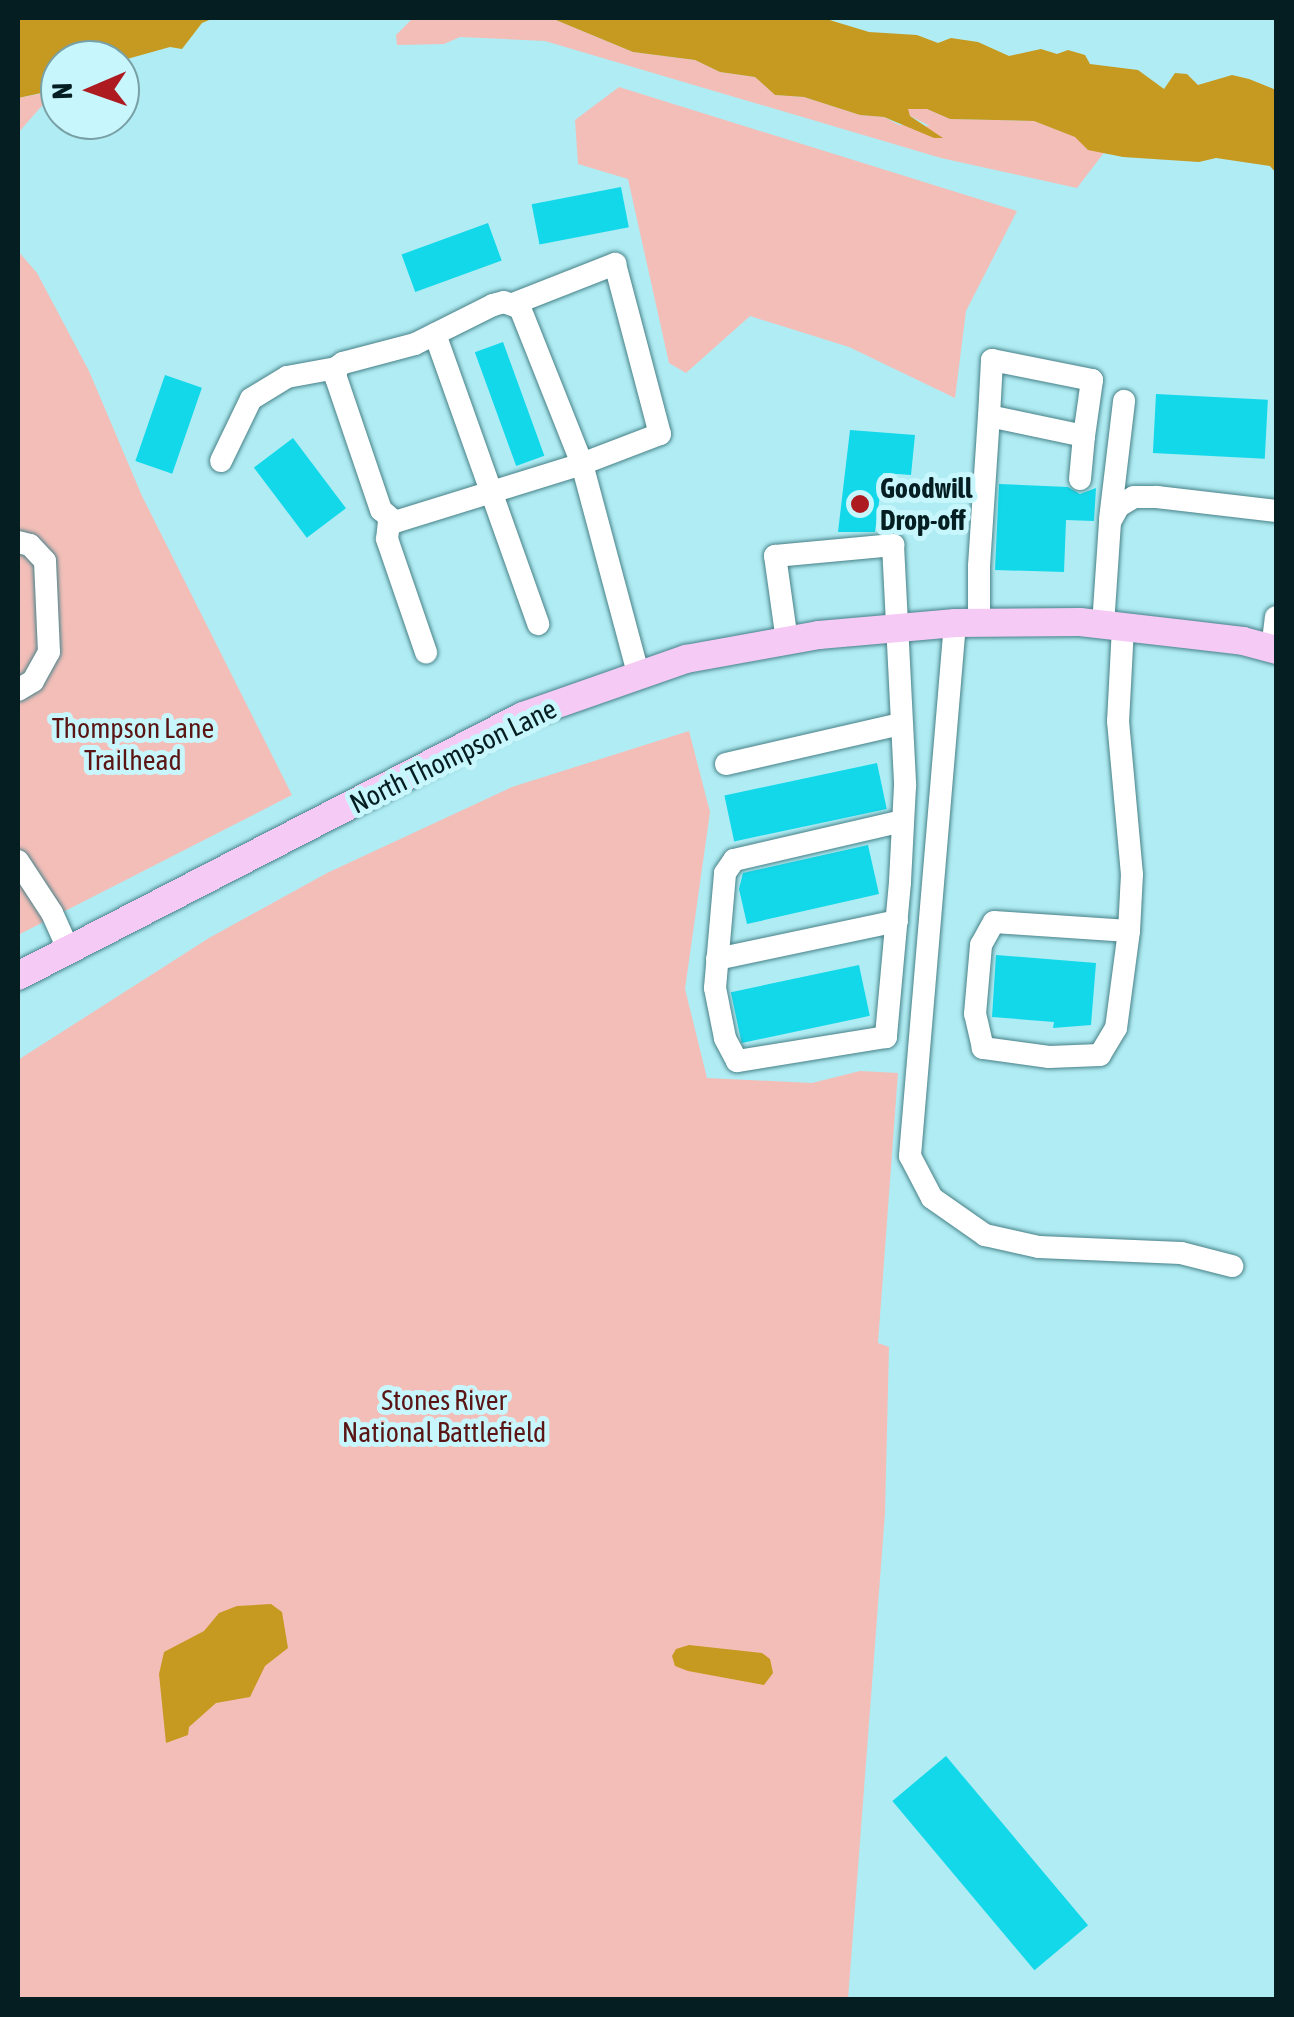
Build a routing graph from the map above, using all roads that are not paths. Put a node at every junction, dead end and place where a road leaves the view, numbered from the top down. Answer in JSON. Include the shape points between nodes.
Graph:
{"nodes":[{"id":1,"x":513,"y":304,"type":"junction"},
{"id":2,"x":435,"y":334,"type":"junction"},
{"id":3,"x":336,"y":368,"type":"junction"},
{"id":4,"x":1124,"y":400,"type":"dead end"},
{"id":5,"x":988,"y":416,"type":"junction"},
{"id":6,"x":1084,"y":436,"type":"junction"},
{"id":7,"x":221,"y":461,"type":"dead end"},
{"id":8,"x":582,"y":464,"type":"junction"},
{"id":9,"x":1080,"y":479,"type":"dead end"},
{"id":10,"x":492,"y":492,"type":"junction"},
{"id":11,"x":1276,"y":512,"type":"edge"},
{"id":12,"x":389,"y":521,"type":"junction"},
{"id":13,"x":1110,"y":522,"type":"junction"},
{"id":14,"x":18,"y":542,"type":"edge"},
{"id":15,"x":1276,"y":617,"type":"edge"},
{"id":16,"x":967,"y":623,"type":"junction"},
{"id":17,"x":538,"y":624,"type":"dead end"},
{"id":18,"x":1113,"y":626,"type":"junction"},
{"id":19,"x":896,"y":628,"type":"junction"},
{"id":20,"x":787,"y":641,"type":"junction"},
{"id":21,"x":1274,"y":650,"type":"edge"},
{"id":22,"x":426,"y":652,"type":"dead end"},
{"id":23,"x":639,"y":676,"type":"junction"},
{"id":24,"x":18,"y":690,"type":"edge"},
{"id":25,"x":902,"y":724,"type":"junction"},
{"id":26,"x":726,"y":764,"type":"dead end"},
{"id":27,"x":903,"y":821,"type":"junction"},
{"id":28,"x":18,"y":861,"type":"edge"},
{"id":29,"x":897,"y":921,"type":"junction"},
{"id":30,"x":1129,"y":931,"type":"junction"},
{"id":31,"x":70,"y":951,"type":"junction"},
{"id":32,"x":717,"y":959,"type":"junction"},
{"id":33,"x":18,"y":976,"type":"edge"},
{"id":34,"x":1232,"y":1266,"type":"dead end"}],
"edges":[{"from":1,"to":2,"type":"lane","via":[[494,305]]},
{"from":1,"to":8,"type":"lane","via":[[525,316]]},
{"from":1,"to":8,"type":"lane","via":[[615,264],[660,434]]},
{"from":2,"to":3,"type":"lane"},
{"from":2,"to":10,"type":"lane"},
{"from":3,"to":7,"type":"lane","via":[[287,377],[251,399]]},
{"from":3,"to":12,"type":"lane"},
{"from":4,"to":13,"type":"lane"},
{"from":5,"to":6,"type":"lane"},
{"from":5,"to":6,"type":"lane","via":[[992,360],[1092,380]]},
{"from":5,"to":16,"type":"lane"},
{"from":6,"to":9,"type":"lane"},
{"from":8,"to":10,"type":"lane"},
{"from":8,"to":23,"type":"lane"},
{"from":10,"to":12,"type":"lane"},
{"from":10,"to":17,"type":"lane"},
{"from":11,"to":13,"type":"lane","via":[[1134,497]]},
{"from":12,"to":22,"type":"lane","via":[[387,539]]},
{"from":13,"to":18,"type":"lane"},
{"from":14,"to":24,"type":"lane","via":[[30,544],[45,561],[49,652],[33,681]]},
{"from":15,"to":21,"type":"lane"},
{"from":16,"to":18,"type":"main road","name":"North Thompson Lane"},
{"from":16,"to":19,"type":"main road","name":"North Thompson Lane"},
{"from":16,"to":34,"type":"lane","via":[[910,1156],[932,1198],[985,1235],[1039,1246],[1181,1253]]},
{"from":18,"to":21,"type":"main road","name":"North Thompson Lane"},
{"from":18,"to":30,"type":"lane","via":[[1130,828]]},
{"from":19,"to":20,"type":"main road","name":"North Thompson Lane"},
{"from":19,"to":20,"type":"lane","via":[[893,545],[775,556]]},
{"from":19,"to":25,"type":"lane"},
{"from":20,"to":23,"type":"main road","name":"North Thompson Lane"},
{"from":23,"to":31,"type":"main road","name":"North Thompson Lane","via":[[523,716]]},
{"from":25,"to":26,"type":"lane"},
{"from":25,"to":27,"type":"lane"},
{"from":27,"to":29,"type":"lane"},
{"from":27,"to":32,"type":"lane","via":[[734,860],[725,873]]},
{"from":28,"to":31,"type":"lane"},
{"from":29,"to":32,"type":"lane"},
{"from":29,"to":32,"type":"lane","via":[[886,1037],[737,1060],[725,1038],[715,988]]},
{"from":30,"to":30,"type":"lane","via":[[1116,1028],[1100,1055],[1049,1057],[982,1048],[975,1014],[980,945],[994,922]]},
{"from":31,"to":33,"type":"main road","name":"North Thompson Lane"}]}
